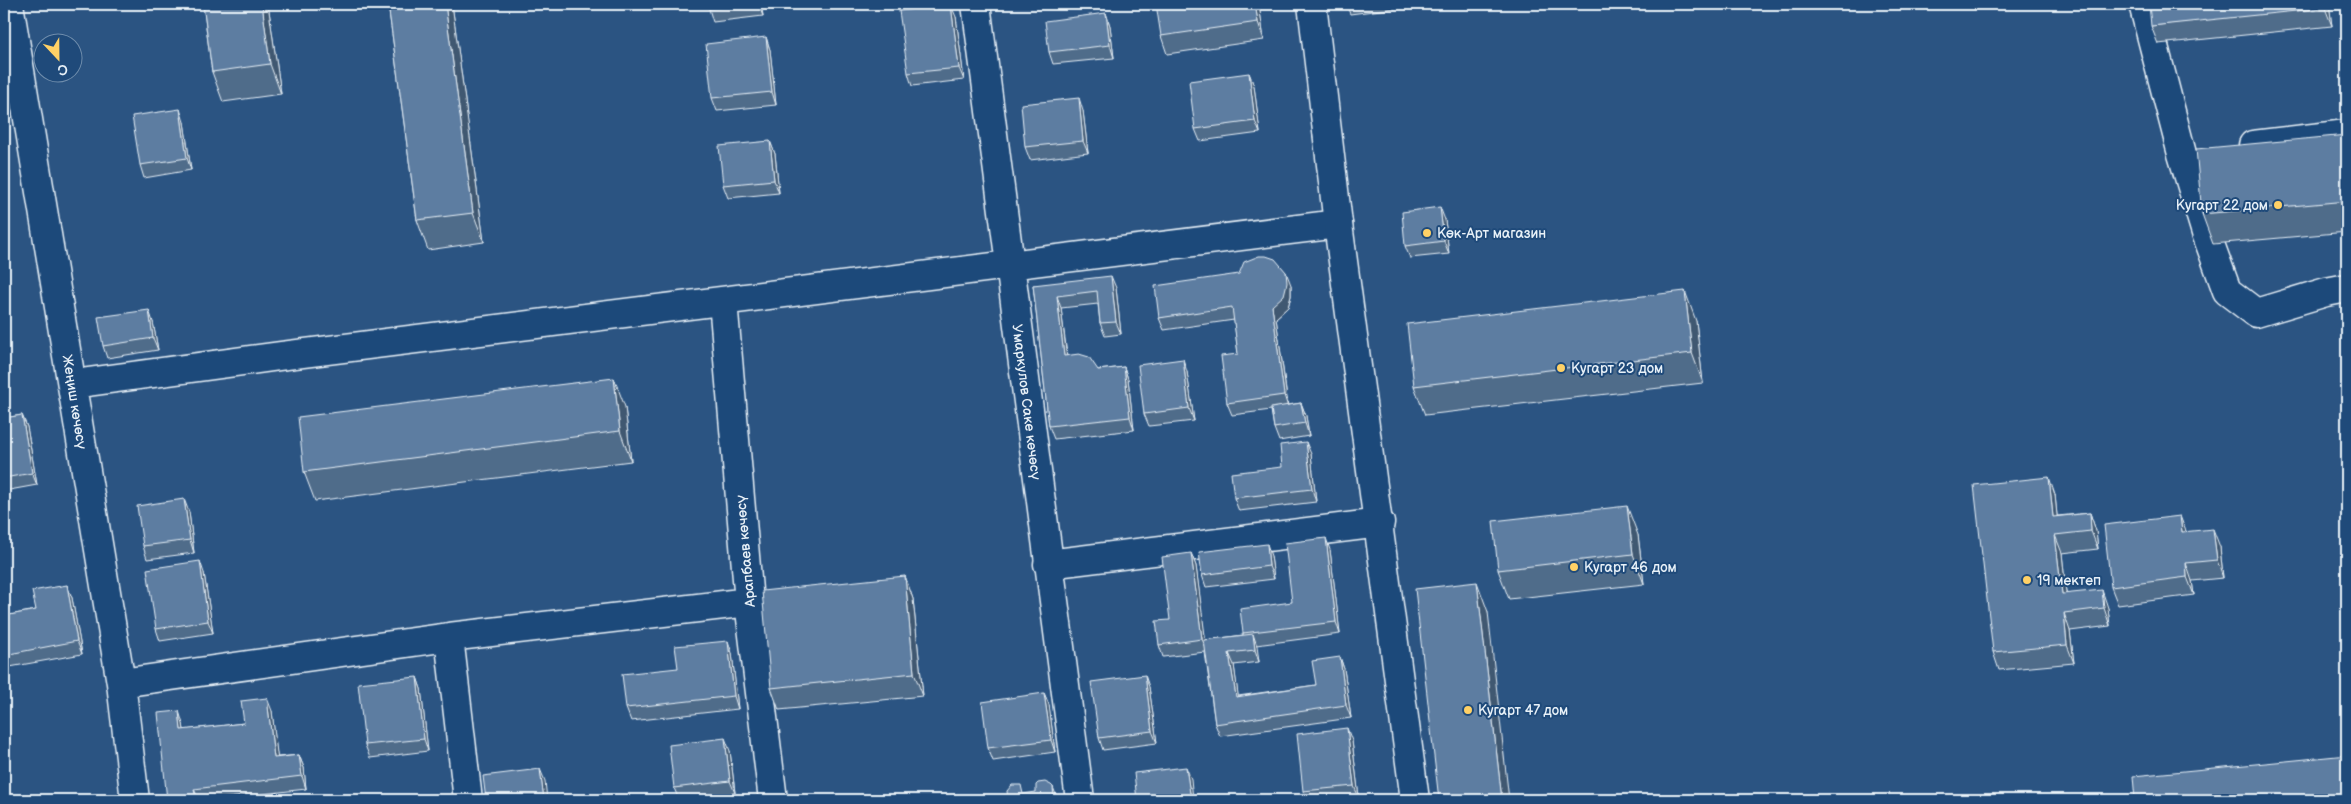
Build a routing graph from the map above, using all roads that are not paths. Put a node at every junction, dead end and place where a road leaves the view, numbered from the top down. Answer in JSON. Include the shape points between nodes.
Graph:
{"nodes":[{"id":1,"x":9,"y":4,"type":"edge"},
{"id":2,"x":976,"y":4,"type":"edge"},
{"id":3,"x":1312,"y":4,"type":"edge"},
{"id":4,"x":2143,"y":4,"type":"edge"},
{"id":5,"x":2347,"y":134,"type":"edge"},
{"id":6,"x":2182,"y":154,"type":"junction"},
{"id":7,"x":1338,"y":224,"type":"junction"},
{"id":8,"x":1010,"y":265,"type":"junction"},
{"id":9,"x":2347,"y":288,"type":"edge"},
{"id":10,"x":723,"y":301,"type":"junction"},
{"id":11,"x":73,"y":384,"type":"junction"},
{"id":12,"x":1380,"y":523,"type":"junction"},
{"id":13,"x":1048,"y":564,"type":"junction"},
{"id":14,"x":750,"y":602,"type":"junction"},
{"id":15,"x":449,"y":636,"type":"junction"},
{"id":16,"x":121,"y":683,"type":"junction"},
{"id":17,"x":135,"y":800,"type":"edge"},
{"id":18,"x":468,"y":800,"type":"edge"},
{"id":19,"x":773,"y":800,"type":"edge"},
{"id":20,"x":1080,"y":800,"type":"edge"},
{"id":21,"x":1416,"y":800,"type":"edge"}],
"edges":[{"from":1,"to":11,"type":"street","name":"Жеңиш көчөсү"},
{"from":2,"to":8,"type":"street","name":"Умаркулов Саке көчөсү"},
{"from":3,"to":7,"type":"street"},
{"from":4,"to":6,"type":"street"},
{"from":5,"to":6,"type":"street"},
{"from":6,"to":9,"type":"street","via":[[2227,290],[2256,313]]},
{"from":7,"to":8,"type":"street"},
{"from":7,"to":12,"type":"street"},
{"from":8,"to":10,"type":"street"},
{"from":8,"to":13,"type":"street","name":"Умаркулов Саке көчөсү"},
{"from":10,"to":11,"type":"street"},
{"from":10,"to":14,"type":"street","name":"Арапбаев көчөсү"},
{"from":11,"to":16,"type":"street","name":"Жеңиш көчөсү"},
{"from":12,"to":13,"type":"street"},
{"from":12,"to":21,"type":"street"},
{"from":13,"to":20,"type":"street","name":"Умаркулов Саке көчөсү"},
{"from":14,"to":15,"type":"street"},
{"from":14,"to":19,"type":"street","name":"Арапбаев көчөсү"},
{"from":15,"to":16,"type":"street"},
{"from":15,"to":18,"type":"street"},
{"from":16,"to":17,"type":"street","name":"Жеңиш көчөсү"}]}
